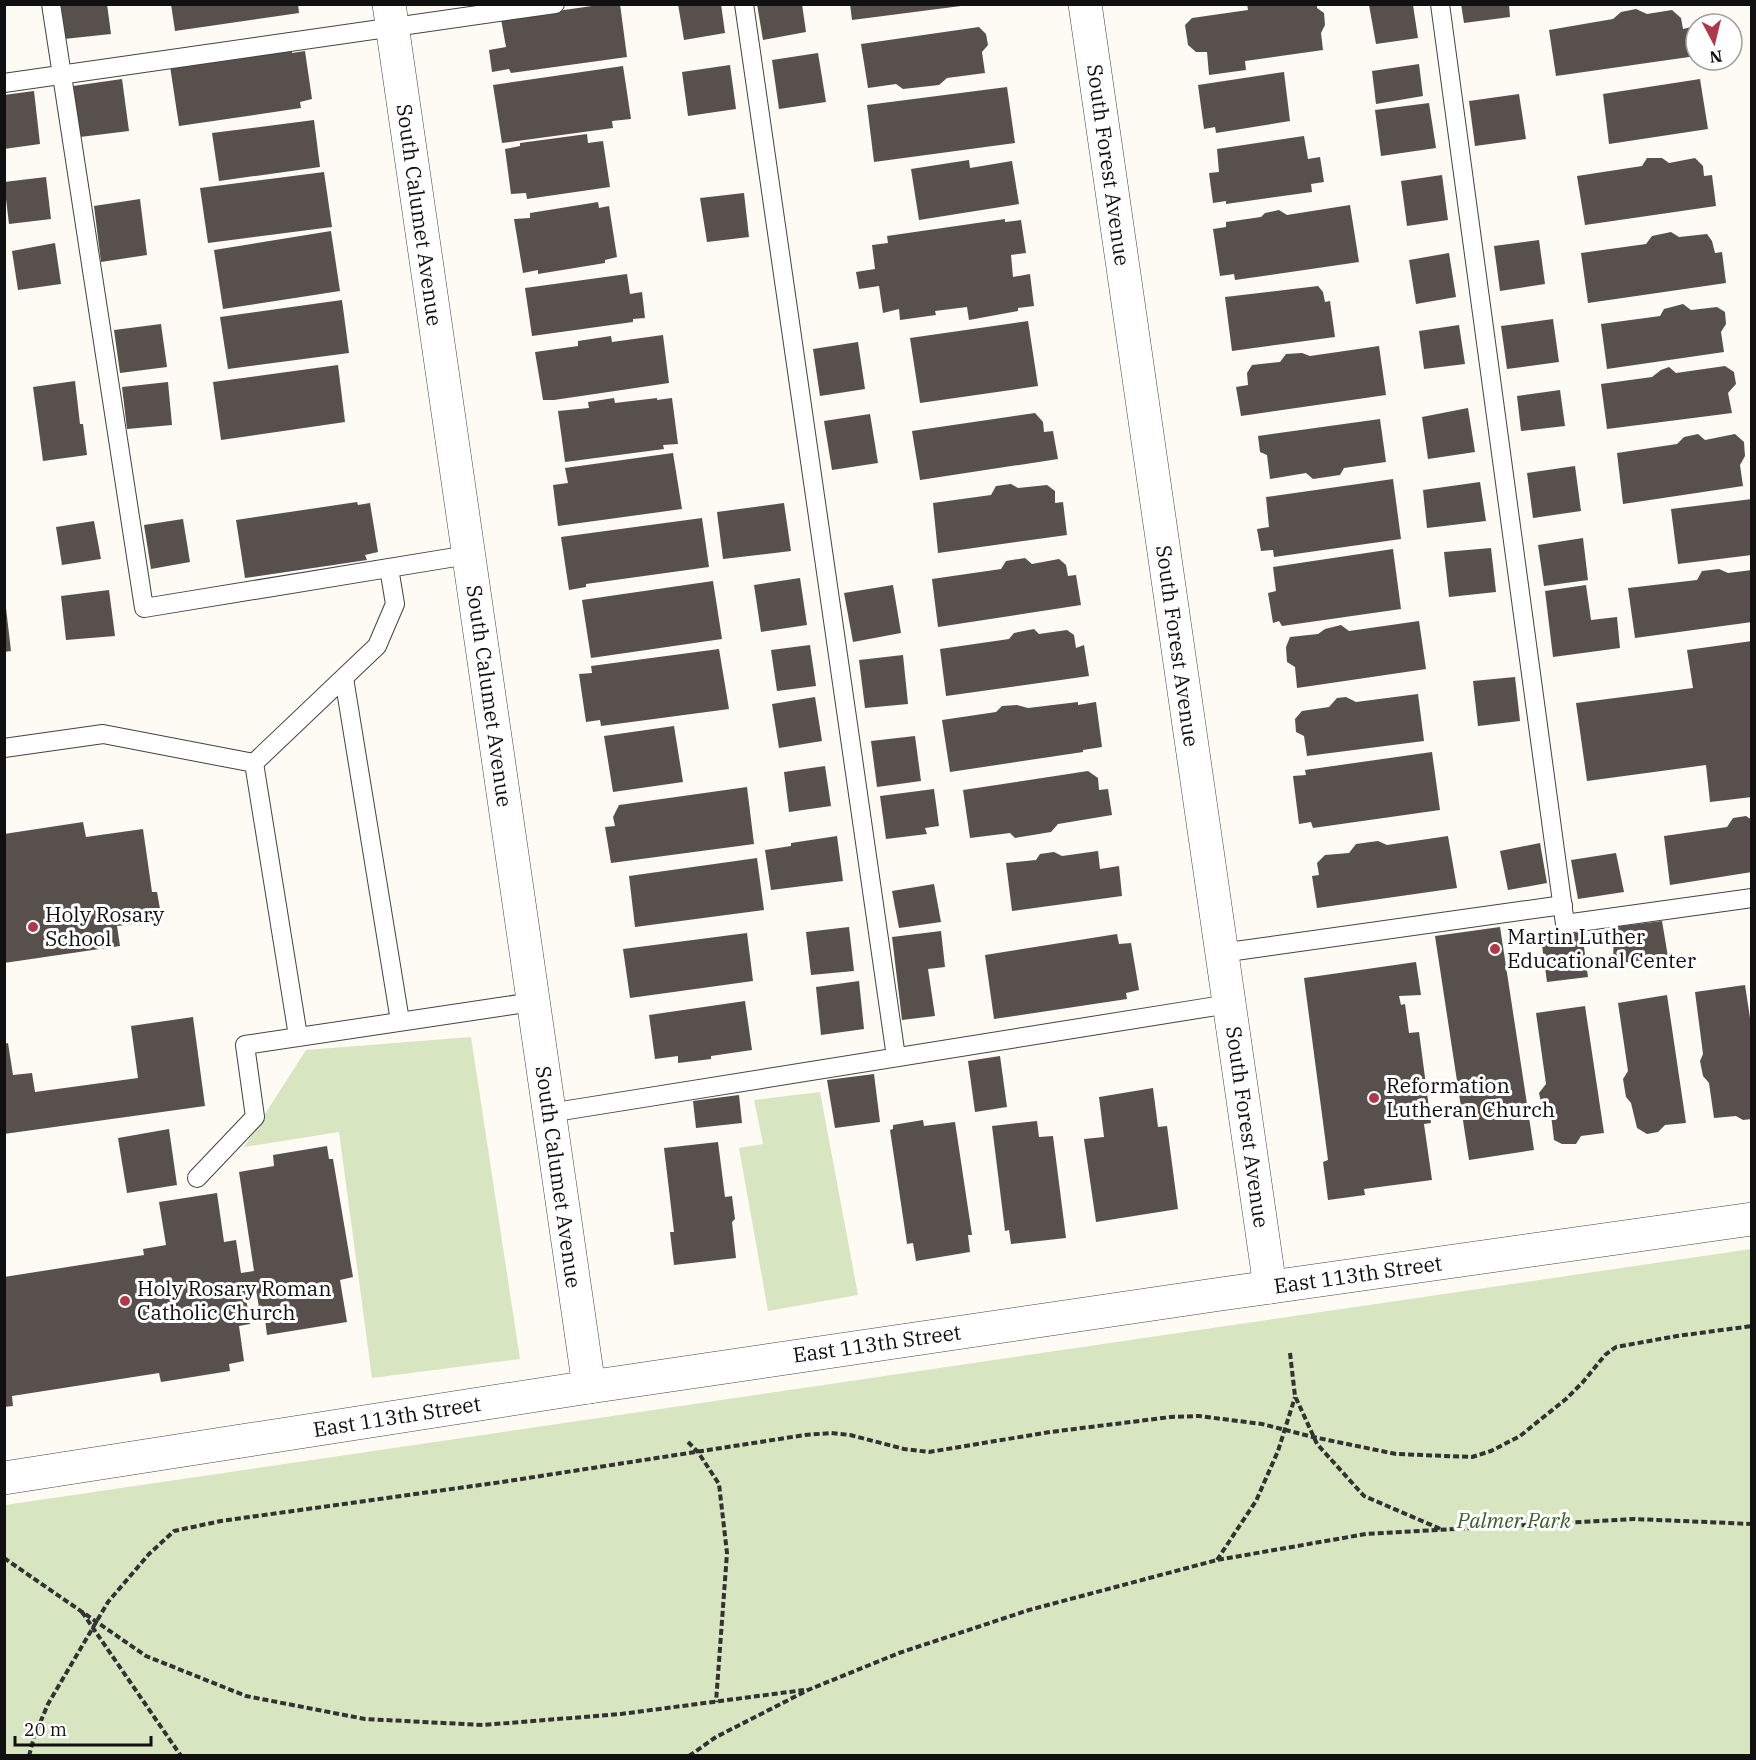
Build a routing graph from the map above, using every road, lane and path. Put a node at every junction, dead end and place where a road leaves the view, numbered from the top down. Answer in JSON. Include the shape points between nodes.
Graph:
{"nodes":[{"id":1,"x":51,"y":4,"type":"edge"},
{"id":2,"x":555,"y":4,"type":"edge"},
{"id":3,"x":744,"y":4,"type":"edge"},
{"id":4,"x":1085,"y":4,"type":"edge"},
{"id":5,"x":1440,"y":4,"type":"edge"},
{"id":6,"x":390,"y":16,"type":"edge"},
{"id":7,"x":62,"y":75,"type":"junction"},
{"id":8,"x":4,"y":83,"type":"edge"},
{"id":9,"x":468,"y":555,"type":"junction"},
{"id":10,"x":389,"y":568,"type":"junction"},
{"id":11,"x":344,"y":678,"type":"junction"},
{"id":12,"x":4,"y":748,"type":"edge"},
{"id":13,"x":254,"y":763,"type":"junction"},
{"id":14,"x":1752,"y":898,"type":"edge"},
{"id":15,"x":1563,"y":906,"type":"junction"},
{"id":16,"x":1221,"y":953,"type":"junction"},
{"id":17,"x":533,"y":1002,"type":"junction"},
{"id":18,"x":1229,"y":1004,"type":"junction"},
{"id":19,"x":400,"y":1021,"type":"junction"},
{"id":20,"x":298,"y":1036,"type":"junction"},
{"id":21,"x":896,"y":1058,"type":"junction"},
{"id":22,"x":549,"y":1113,"type":"junction"},
{"id":23,"x":197,"y":1178,"type":"dead end"},
{"id":24,"x":1752,"y":1219,"type":"edge"},
{"id":25,"x":1270,"y":1287,"type":"junction"},
{"id":26,"x":1752,"y":1326,"type":"edge"},
{"id":27,"x":1290,"y":1353,"type":"dead end"},
{"id":28,"x":589,"y":1387,"type":"junction"},
{"id":29,"x":1295,"y":1396,"type":"junction"},
{"id":30,"x":1285,"y":1430,"type":"junction"},
{"id":31,"x":1313,"y":1437,"type":"junction"},
{"id":32,"x":688,"y":1442,"type":"dead end"},
{"id":33,"x":698,"y":1452,"type":"junction"},
{"id":34,"x":4,"y":1478,"type":"edge"},
{"id":35,"x":1752,"y":1524,"type":"edge"},
{"id":36,"x":1443,"y":1530,"type":"junction"},
{"id":37,"x":4,"y":1558,"type":"edge"},
{"id":38,"x":1217,"y":1560,"type":"junction"},
{"id":39,"x":80,"y":1609,"type":"junction"},
{"id":40,"x":97,"y":1622,"type":"junction"},
{"id":41,"x":93,"y":1628,"type":"junction"},
{"id":42,"x":808,"y":1690,"type":"junction"},
{"id":43,"x":716,"y":1702,"type":"junction"},
{"id":44,"x":30,"y":1755,"type":"edge"},
{"id":45,"x":181,"y":1755,"type":"edge"},
{"id":46,"x":689,"y":1755,"type":"edge"}],
"edges":[{"from":1,"to":7,"type":"lane"},
{"from":2,"to":6,"type":"lane"},
{"from":3,"to":21,"type":"lane"},
{"from":4,"to":16,"type":"street","name":"South Forest Avenue"},
{"from":5,"to":15,"type":"lane"},
{"from":6,"to":7,"type":"lane"},
{"from":6,"to":9,"type":"street","name":"South Calumet Avenue"},
{"from":7,"to":8,"type":"lane"},
{"from":7,"to":10,"type":"lane","via":[[144,608]]},
{"from":9,"to":10,"type":"lane"},
{"from":9,"to":17,"type":"street","name":"South Calumet Avenue"},
{"from":10,"to":11,"type":"lane","via":[[396,604],[377,646]]},
{"from":11,"to":13,"type":"lane"},
{"from":11,"to":19,"type":"lane"},
{"from":12,"to":13,"type":"lane","via":[[103,734]]},
{"from":13,"to":20,"type":"lane"},
{"from":14,"to":15,"type":"lane","via":[[1565,924]]},
{"from":15,"to":16,"type":"lane"},
{"from":16,"to":18,"type":"street","name":"South Forest Avenue"},
{"from":17,"to":19,"type":"lane"},
{"from":17,"to":22,"type":"street","name":"South Calumet Avenue"},
{"from":18,"to":21,"type":"lane"},
{"from":18,"to":25,"type":"street","name":"South Forest Avenue"},
{"from":19,"to":20,"type":"lane"},
{"from":20,"to":23,"type":"lane","via":[[245,1045],[255,1117]]},
{"from":21,"to":22,"type":"lane"},
{"from":22,"to":28,"type":"street","name":"South Calumet Avenue"},
{"from":24,"to":25,"type":"street","name":"East 113th Street"},
{"from":25,"to":28,"type":"street","name":"East 113th Street"},
{"from":26,"to":31,"type":"path","via":[[1616,1347],[1566,1399],[1520,1436],[1472,1457],[1396,1454]]},
{"from":27,"to":29,"type":"path"},
{"from":28,"to":34,"type":"street","name":"East 113th Street"},
{"from":29,"to":30,"type":"path"},
{"from":29,"to":31,"type":"path"},
{"from":30,"to":31,"type":"path"},
{"from":30,"to":33,"type":"path","via":[[1230,1419],[1171,1417],[929,1452],[831,1433]]},
{"from":30,"to":38,"type":"path","via":[[1256,1501]]},
{"from":31,"to":36,"type":"path","via":[[1364,1496]]},
{"from":32,"to":33,"type":"path"},
{"from":33,"to":40,"type":"path","via":[[174,1531],[122,1585]]},
{"from":33,"to":43,"type":"path","via":[[719,1484],[727,1553]]},
{"from":35,"to":36,"type":"path","via":[[1634,1519]]},
{"from":36,"to":38,"type":"path","via":[[1366,1534]]},
{"from":37,"to":39,"type":"path"},
{"from":38,"to":42,"type":"path","via":[[1029,1610],[899,1653]]},
{"from":39,"to":40,"type":"path"},
{"from":39,"to":41,"type":"path"},
{"from":40,"to":41,"type":"path"},
{"from":40,"to":43,"type":"path","via":[[146,1656],[246,1696],[365,1719],[483,1725]]},
{"from":41,"to":44,"type":"path","via":[[48,1704]]},
{"from":41,"to":45,"type":"path"},
{"from":42,"to":43,"type":"path"},
{"from":42,"to":46,"type":"path"}]}
